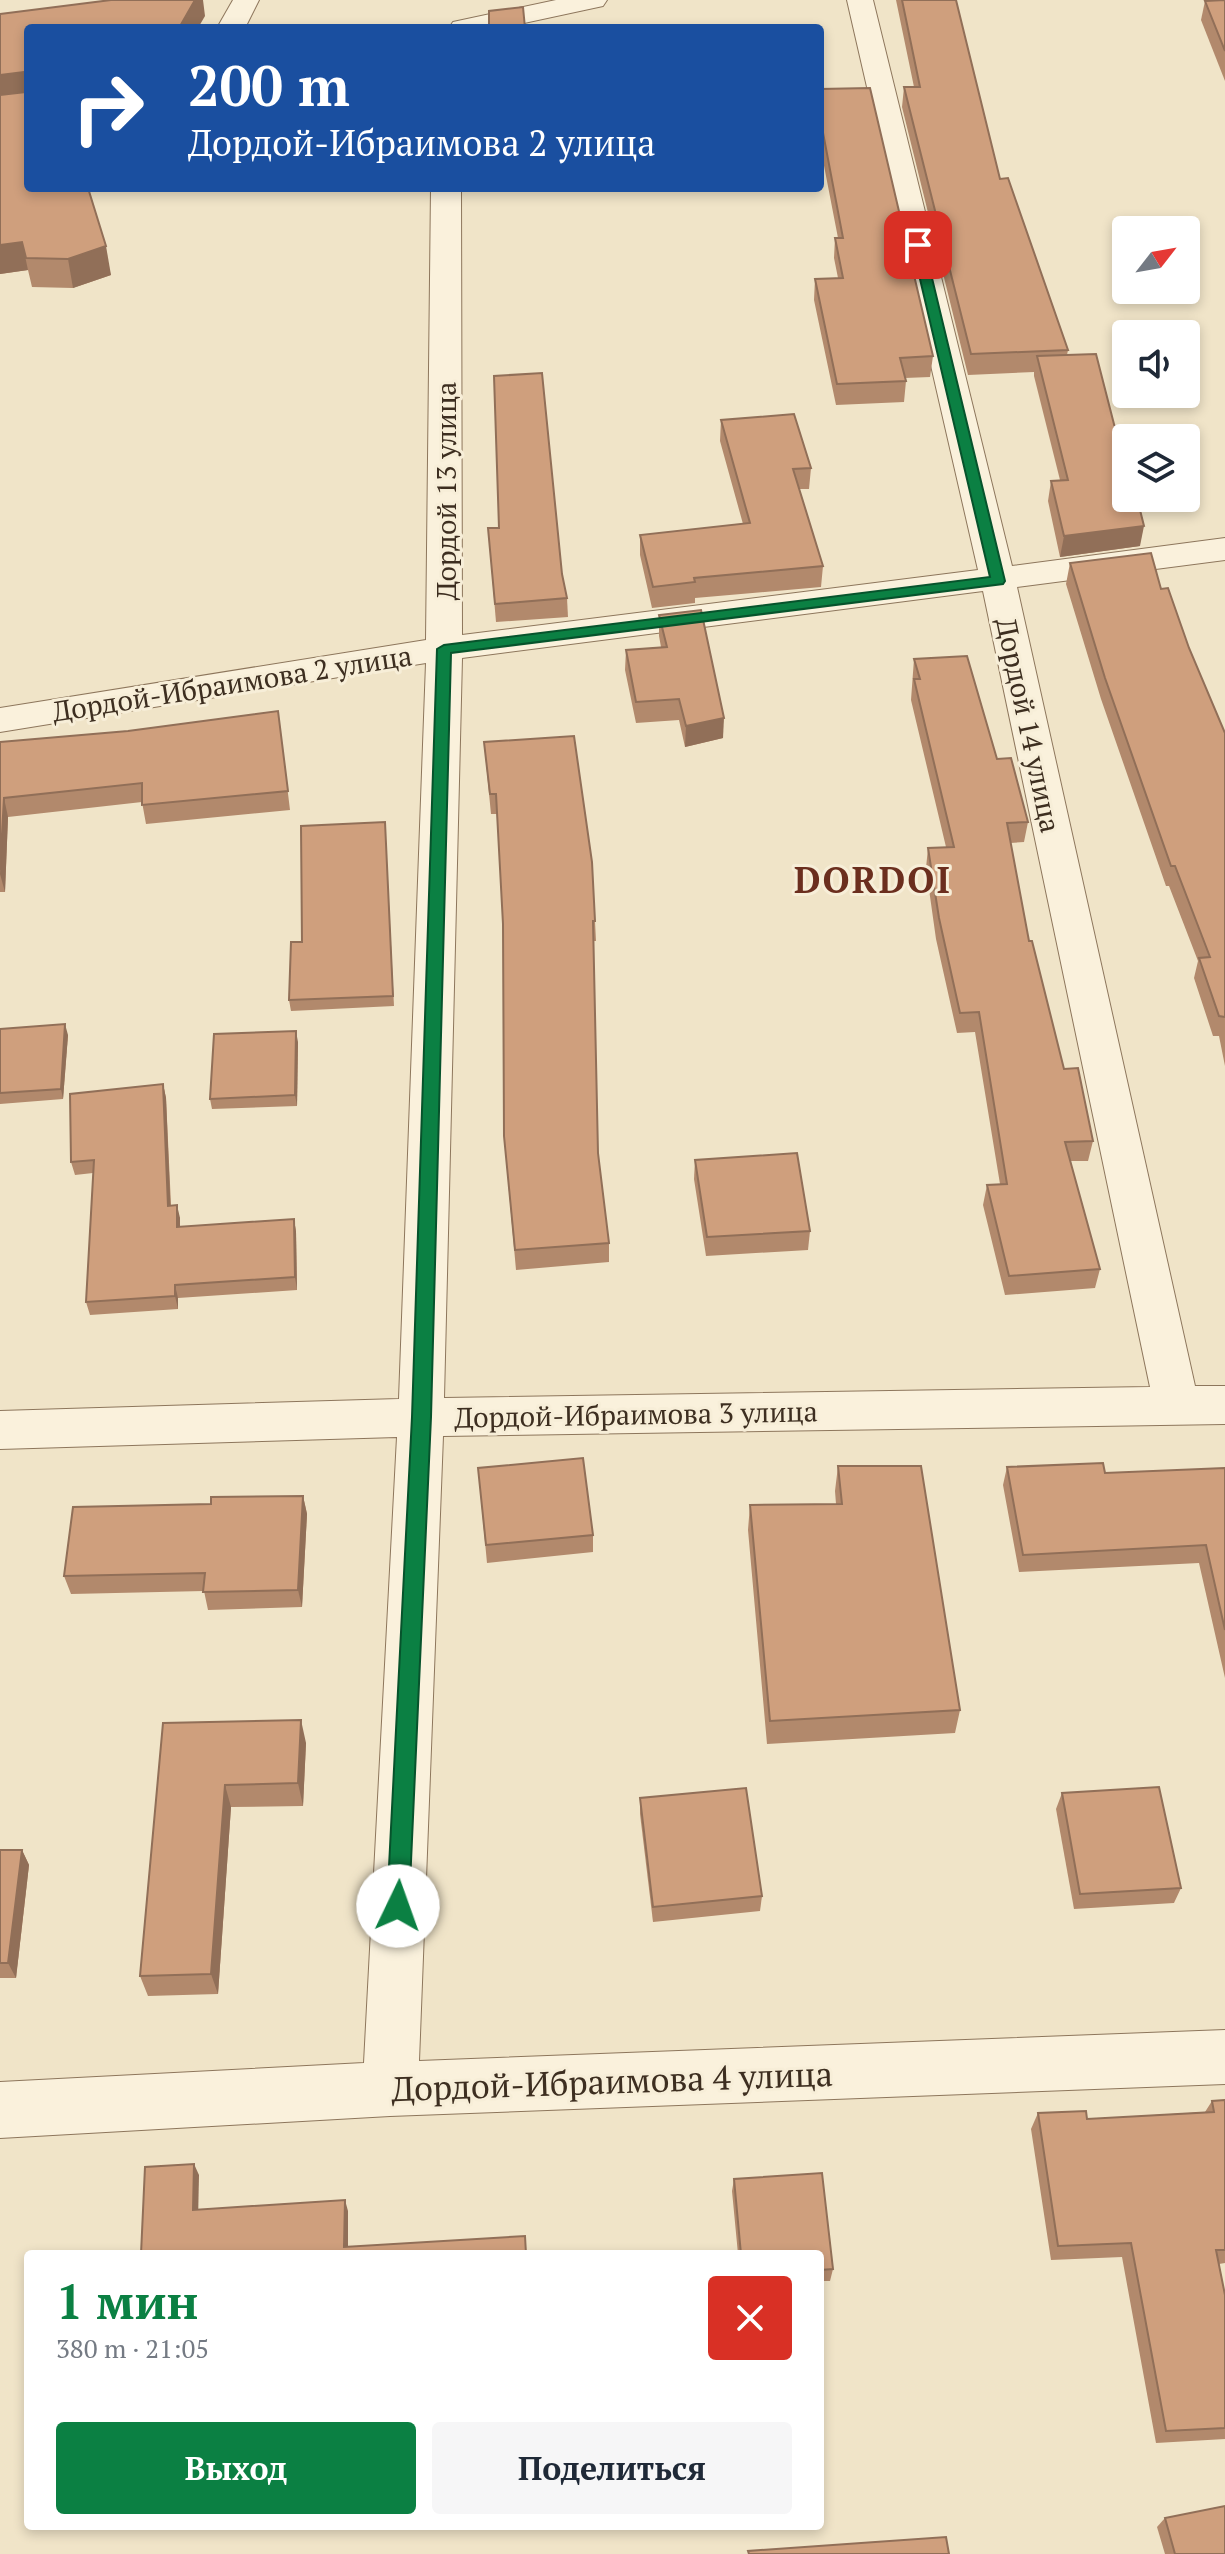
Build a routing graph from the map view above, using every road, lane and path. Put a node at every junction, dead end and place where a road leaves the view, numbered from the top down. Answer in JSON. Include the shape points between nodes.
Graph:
{"nodes":[{"id":1,"x":246,"y":0,"type":"edge"},
{"id":2,"x":594,"y":0,"type":"edge"},
{"id":3,"x":860,"y":0,"type":"edge"},
{"id":4,"x":233,"y":24,"type":"edge"},
{"id":5,"x":482,"y":24,"type":"edge"},
{"id":6,"x":446,"y":192,"type":"edge"},
{"id":7,"x":1225,"y":549,"type":"edge"},
{"id":8,"x":998,"y":581,"type":"junction"},
{"id":9,"x":444,"y":649,"type":"junction"},
{"id":10,"x":0,"y":720,"type":"edge"},
{"id":11,"x":1225,"y":1405,"type":"edge"},
{"id":12,"x":1177,"y":1406,"type":"junction"},
{"id":13,"x":421,"y":1417,"type":"junction"},
{"id":14,"x":0,"y":1430,"type":"edge"},
{"id":15,"x":1225,"y":2057,"type":"edge"},
{"id":16,"x":390,"y":2089,"type":"junction"},
{"id":17,"x":0,"y":2110,"type":"edge"}],
"edges":[{"from":1,"to":4,"type":"street"},
{"from":2,"to":5,"type":"street"},
{"from":3,"to":8,"type":"street","name":"Дордой 14 улица"},
{"from":6,"to":9,"type":"street","name":"Дордой 13 улица"},
{"from":7,"to":8,"type":"street","name":"Дордой-Ибраимова 2 улица"},
{"from":8,"to":9,"type":"street","name":"Дордой-Ибраимова 2 улица"},
{"from":8,"to":12,"type":"street","name":"Дордой 14 улица"},
{"from":9,"to":10,"type":"street","name":"Дордой-Ибраимова 2 улица"},
{"from":9,"to":13,"type":"street","name":"Дордой 13 улица"},
{"from":11,"to":12,"type":"street","name":"Дордой-Ибраимова 3 улица"},
{"from":12,"to":13,"type":"street","name":"Дордой-Ибраимова 3 улица"},
{"from":13,"to":14,"type":"street","name":"Дордой-Ибраимова 3 улица"},
{"from":13,"to":16,"type":"street","name":"Дордой 13 улица"},
{"from":15,"to":16,"type":"street","name":"Дордой-Ибраимова 4 улица"},
{"from":16,"to":17,"type":"street","name":"Дордой-Ибраимова 4 улица"}]}
